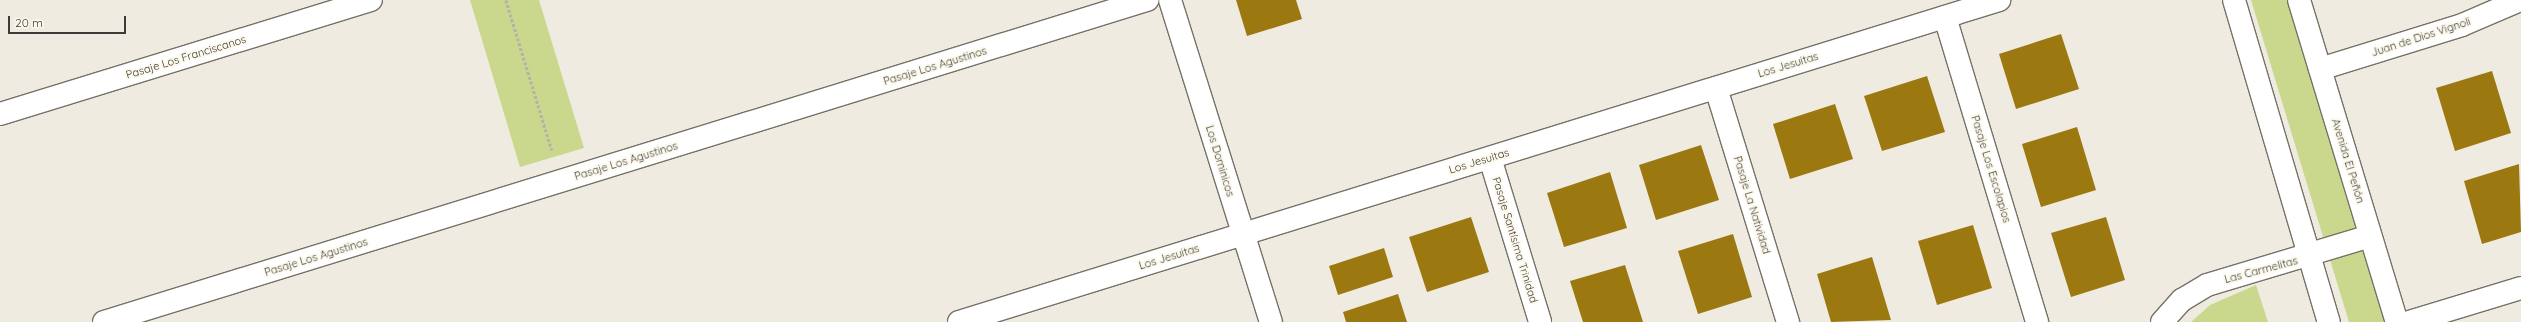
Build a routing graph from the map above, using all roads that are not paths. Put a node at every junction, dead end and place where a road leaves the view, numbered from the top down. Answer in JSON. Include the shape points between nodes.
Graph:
{"nodes":[{"id":1,"x":371,"y":0,"type":"edge"},
{"id":2,"x":1147,"y":0,"type":"edge"},
{"id":3,"x":1170,"y":0,"type":"edge"},
{"id":4,"x":1999,"y":0,"type":"edge"},
{"id":5,"x":2234,"y":0,"type":"edge"},
{"id":6,"x":2299,"y":0,"type":"edge"},
{"id":7,"x":2520,"y":0,"type":"edge"},
{"id":8,"x":1945,"y":17,"type":"junction"},
{"id":9,"x":2320,"y":68,"type":"junction"},
{"id":10,"x":1716,"y":88,"type":"junction"},
{"id":11,"x":0,"y":114,"type":"edge"},
{"id":12,"x":1490,"y":158,"type":"junction"},
{"id":13,"x":1244,"y":234,"type":"junction"},
{"id":14,"x":2370,"y":236,"type":"junction"},
{"id":15,"x":2310,"y":256,"type":"junction"},
{"id":16,"x":2521,"y":288,"type":"edge"},
{"id":17,"x":104,"y":322,"type":"edge"},
{"id":18,"x":959,"y":322,"type":"edge"},
{"id":19,"x":1271,"y":322,"type":"edge"},
{"id":20,"x":1540,"y":322,"type":"edge"},
{"id":21,"x":1788,"y":322,"type":"edge"},
{"id":22,"x":2037,"y":322,"type":"edge"},
{"id":23,"x":2162,"y":322,"type":"edge"},
{"id":24,"x":2329,"y":322,"type":"edge"},
{"id":25,"x":2397,"y":322,"type":"edge"},
{"id":26,"x":2409,"y":322,"type":"edge"}],
"edges":[{"from":1,"to":11,"type":"street","name":"Pasaje Los Franciscanos"},
{"from":2,"to":17,"type":"street","name":"Pasaje Los Agustinos"},
{"from":3,"to":13,"type":"street","name":"Los Dominicos"},
{"from":4,"to":8,"type":"street","name":"Los Jesuitas"},
{"from":5,"to":15,"type":"street"},
{"from":6,"to":9,"type":"street","name":"Avenida El Peñón"},
{"from":7,"to":9,"type":"street","name":"Juan de Dios Vignoli","via":[[2462,25]]},
{"from":8,"to":10,"type":"street","name":"Los Jesuitas"},
{"from":8,"to":22,"type":"street","name":"Pasaje Los Escolapios"},
{"from":9,"to":14,"type":"street","name":"Avenida El Peñón"},
{"from":10,"to":12,"type":"street","name":"Los Jesuitas"},
{"from":10,"to":21,"type":"street","name":"Pasaje La Natividad"},
{"from":12,"to":13,"type":"street","name":"Los Jesuitas"},
{"from":12,"to":20,"type":"street","name":"Pasaje Santísima Trinidad"},
{"from":13,"to":18,"type":"street","name":"Los Jesuitas"},
{"from":13,"to":19,"type":"street","name":"Los Dominicos"},
{"from":14,"to":15,"type":"street","name":"Las Carmelitas"},
{"from":14,"to":25,"type":"street","name":"Avenida El Peñón"},
{"from":15,"to":23,"type":"street","name":"Las Carmelitas","via":[[2207,285],[2182,300]]},
{"from":15,"to":24,"type":"street"},
{"from":16,"to":26,"type":"street"}]}
